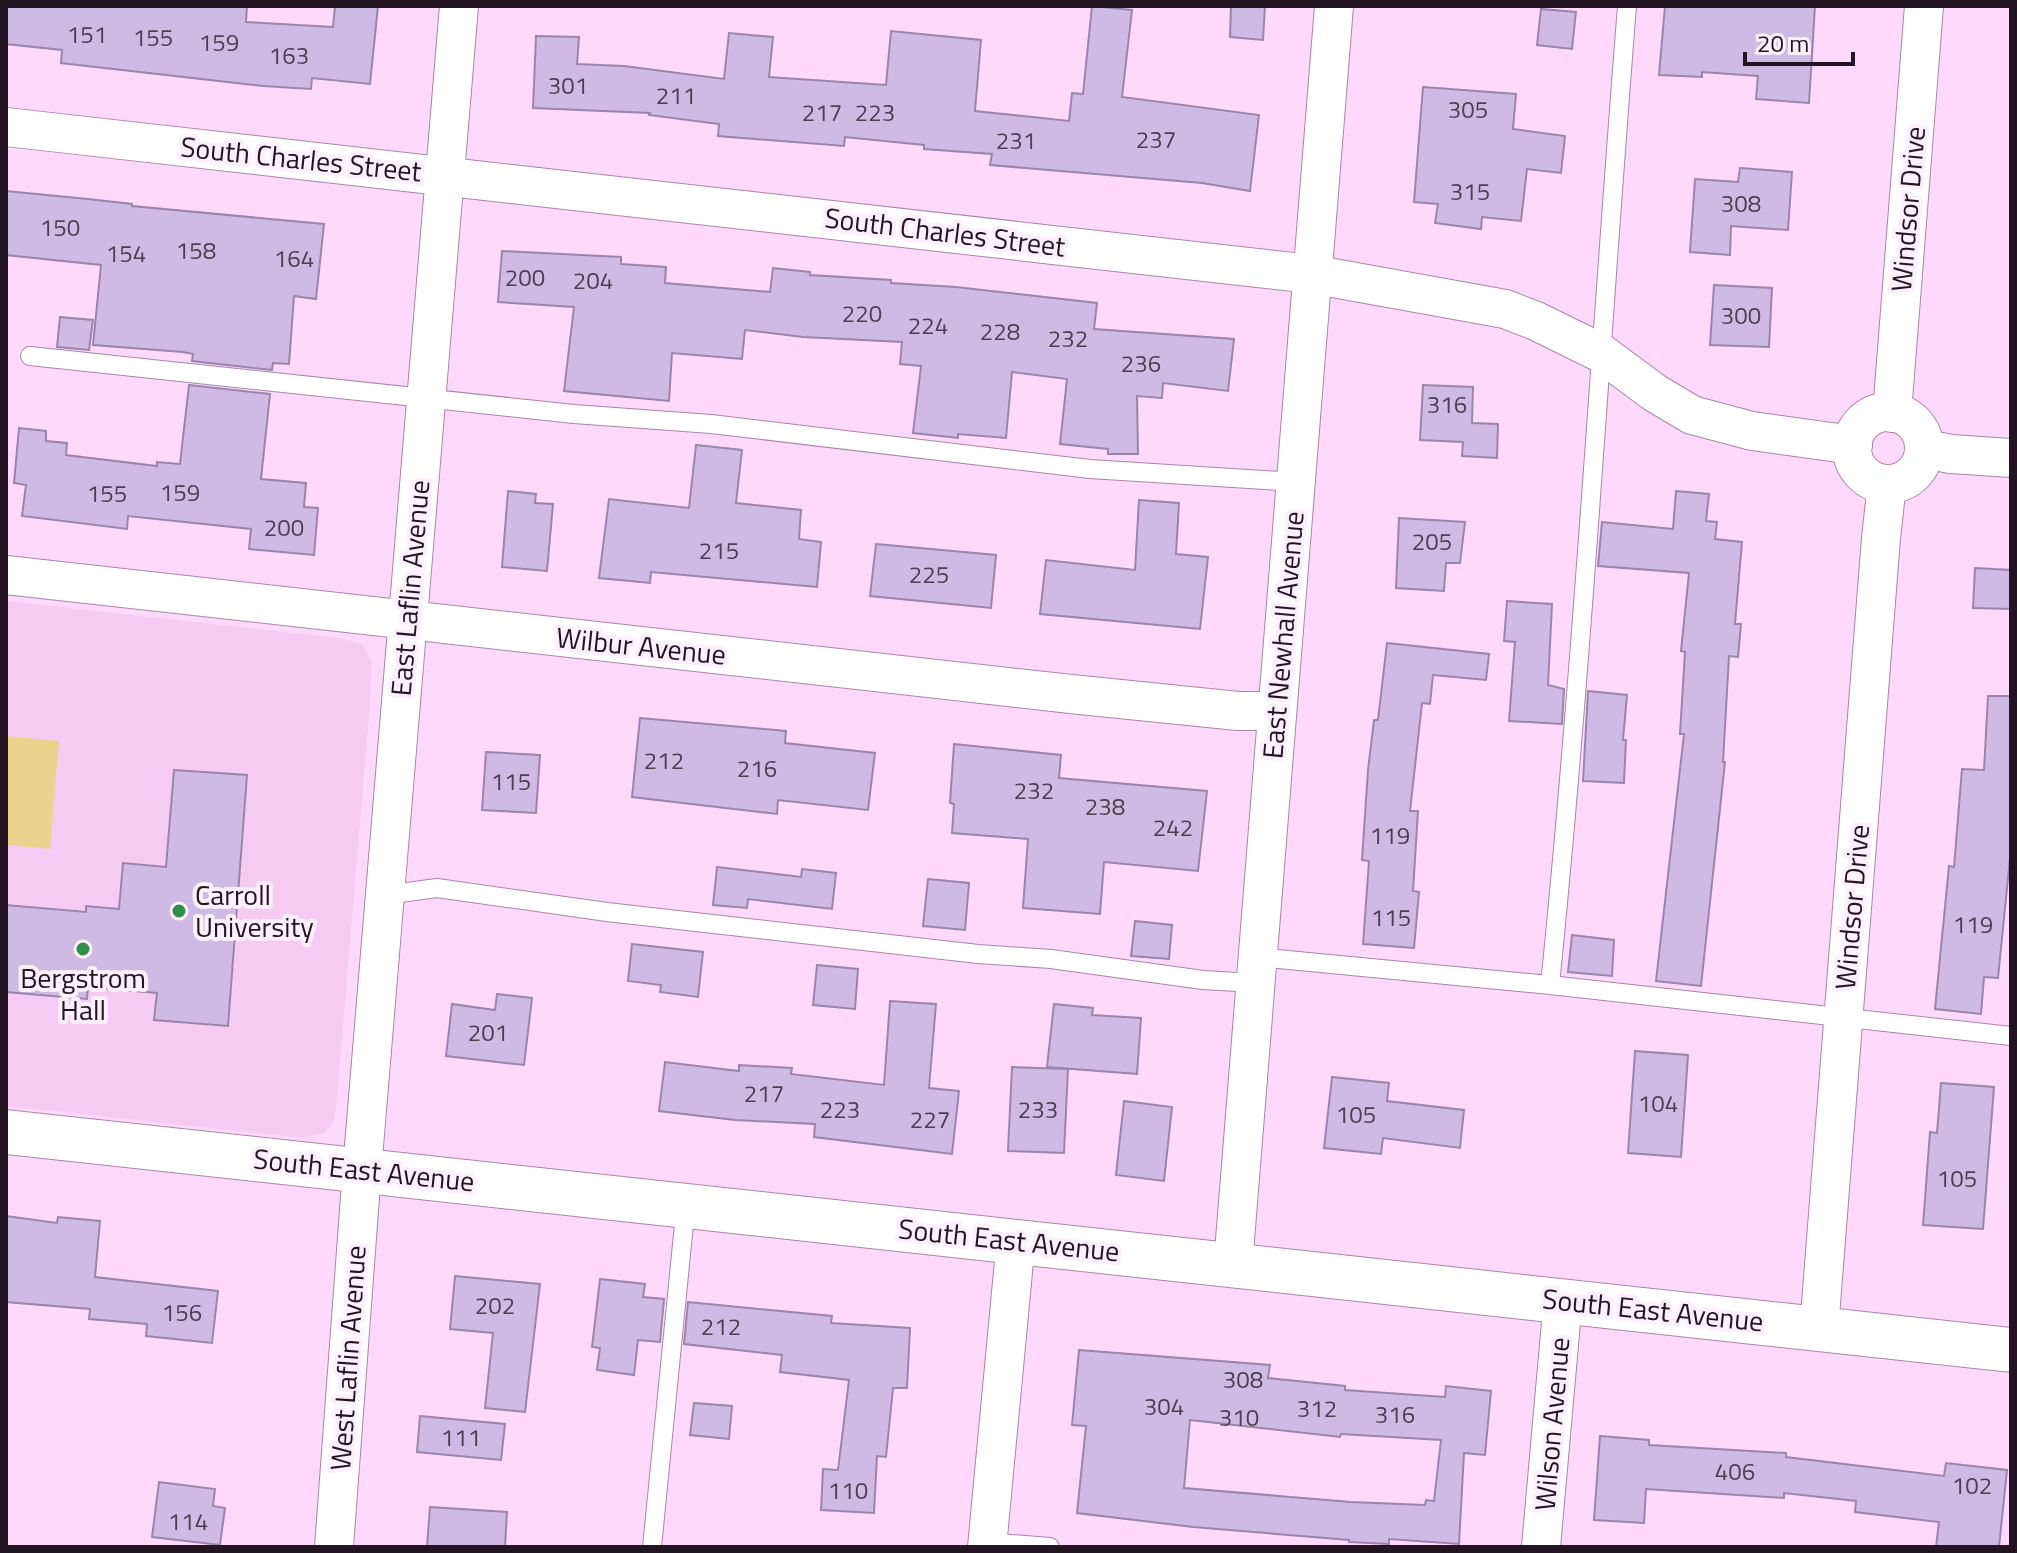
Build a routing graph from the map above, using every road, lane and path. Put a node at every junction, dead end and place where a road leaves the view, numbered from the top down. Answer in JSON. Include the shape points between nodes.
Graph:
{"nodes":[{"id":1,"x":459,"y":6,"type":"edge"},
{"id":2,"x":1334,"y":6,"type":"edge"},
{"id":3,"x":1627,"y":6,"type":"edge"},
{"id":4,"x":1924,"y":6,"type":"edge"},
{"id":5,"x":6,"y":127,"type":"edge"},
{"id":6,"x":444,"y":175,"type":"junction"},
{"id":7,"x":1311,"y":274,"type":"junction"},
{"id":8,"x":1601,"y":353,"type":"junction"},
{"id":9,"x":30,"y":356,"type":"dead end"},
{"id":10,"x":426,"y":396,"type":"junction"},
{"id":11,"x":1892,"y":413,"type":"junction"},
{"id":12,"x":1853,"y":445,"type":"junction"},
{"id":13,"x":1925,"y":449,"type":"junction"},
{"id":14,"x":2011,"y":458,"type":"edge"},
{"id":15,"x":1296,"y":482,"type":"junction"},
{"id":16,"x":1887,"y":484,"type":"junction"},
{"id":17,"x":6,"y":575,"type":"edge"},
{"id":18,"x":408,"y":620,"type":"junction"},
{"id":19,"x":1276,"y":711,"type":"junction"},
{"id":20,"x":385,"y":895,"type":"junction"},
{"id":21,"x":1256,"y":970,"type":"junction"},
{"id":22,"x":1550,"y":985,"type":"junction"},
{"id":23,"x":1843,"y":1018,"type":"junction"},
{"id":24,"x":2011,"y":1036,"type":"edge"},
{"id":25,"x":6,"y":1132,"type":"edge"},
{"id":26,"x":362,"y":1170,"type":"junction"},
{"id":27,"x":686,"y":1204,"type":"junction"},
{"id":28,"x":1016,"y":1240,"type":"junction"},
{"id":29,"x":1233,"y":1265,"type":"junction"},
{"id":30,"x":1563,"y":1300,"type":"junction"},
{"id":31,"x":1819,"y":1329,"type":"junction"},
{"id":32,"x":2011,"y":1350,"type":"edge"},
{"id":33,"x":987,"y":1545,"type":"edge"},
{"id":34,"x":334,"y":1547,"type":"edge"},
{"id":35,"x":652,"y":1547,"type":"edge"},
{"id":36,"x":1050,"y":1547,"type":"edge"},
{"id":37,"x":1541,"y":1547,"type":"edge"}],
"edges":[{"from":1,"to":6,"type":"street","name":"East Laflin Avenue"},
{"from":2,"to":7,"type":"street","name":"East Newhall Avenue"},
{"from":3,"to":8,"type":"lane"},
{"from":4,"to":11,"type":"street","name":"Windsor Drive"},
{"from":5,"to":6,"type":"street","name":"South Charles Street"},
{"from":6,"to":7,"type":"street","name":"South Charles Street"},
{"from":6,"to":10,"type":"street","name":"East Laflin Avenue"},
{"from":7,"to":8,"type":"street","name":"South Charles Street","via":[[1505,309]]},
{"from":7,"to":15,"type":"street","name":"East Newhall Avenue"},
{"from":8,"to":12,"type":"street","name":"South Charles Street","via":[[1692,415],[1752,431]]},
{"from":8,"to":22,"type":"lane"},
{"from":9,"to":10,"type":"lane"},
{"from":10,"to":15,"type":"lane","via":[[1090,469]]},
{"from":10,"to":18,"type":"street","name":"East Laflin Avenue"},
{"from":11,"to":12,"type":"street","via":[[1871,417]]},
{"from":11,"to":13,"type":"street","via":[[1919,428]]},
{"from":12,"to":16,"type":"street","via":[[1858,467]]},
{"from":13,"to":14,"type":"street"},
{"from":13,"to":16,"type":"street","via":[[1917,470],[1899,483]]},
{"from":15,"to":19,"type":"street","name":"East Newhall Avenue"},
{"from":16,"to":23,"type":"street","name":"Windsor Drive"},
{"from":17,"to":18,"type":"street","name":"Wilbur Avenue"},
{"from":18,"to":19,"type":"street","name":"Wilbur Avenue","via":[[1071,694]]},
{"from":18,"to":20,"type":"street","name":"East Laflin Avenue"},
{"from":19,"to":21,"type":"street","name":"East Newhall Avenue"},
{"from":20,"to":21,"type":"lane","via":[[437,888],[1203,980]]},
{"from":20,"to":26,"type":"street","name":"East Laflin Avenue"},
{"from":21,"to":22,"type":"lane"},
{"from":21,"to":29,"type":"street","name":"East Newhall Avenue"},
{"from":22,"to":23,"type":"lane"},
{"from":23,"to":24,"type":"lane"},
{"from":23,"to":31,"type":"street","name":"Windsor Drive"},
{"from":25,"to":26,"type":"main road","name":"South East Avenue"},
{"from":26,"to":27,"type":"main road","name":"South East Avenue"},
{"from":26,"to":34,"type":"street","name":"West Laflin Avenue"},
{"from":27,"to":28,"type":"main road","name":"South East Avenue"},
{"from":27,"to":35,"type":"lane"},
{"from":28,"to":29,"type":"main road","name":"South East Avenue"},
{"from":28,"to":33,"type":"street"},
{"from":29,"to":30,"type":"main road","name":"South East Avenue"},
{"from":30,"to":31,"type":"main road","name":"South East Avenue"},
{"from":30,"to":37,"type":"street","name":"Wilson Avenue"},
{"from":31,"to":32,"type":"main road","name":"South East Avenue"},
{"from":33,"to":36,"type":"lane"}]}
